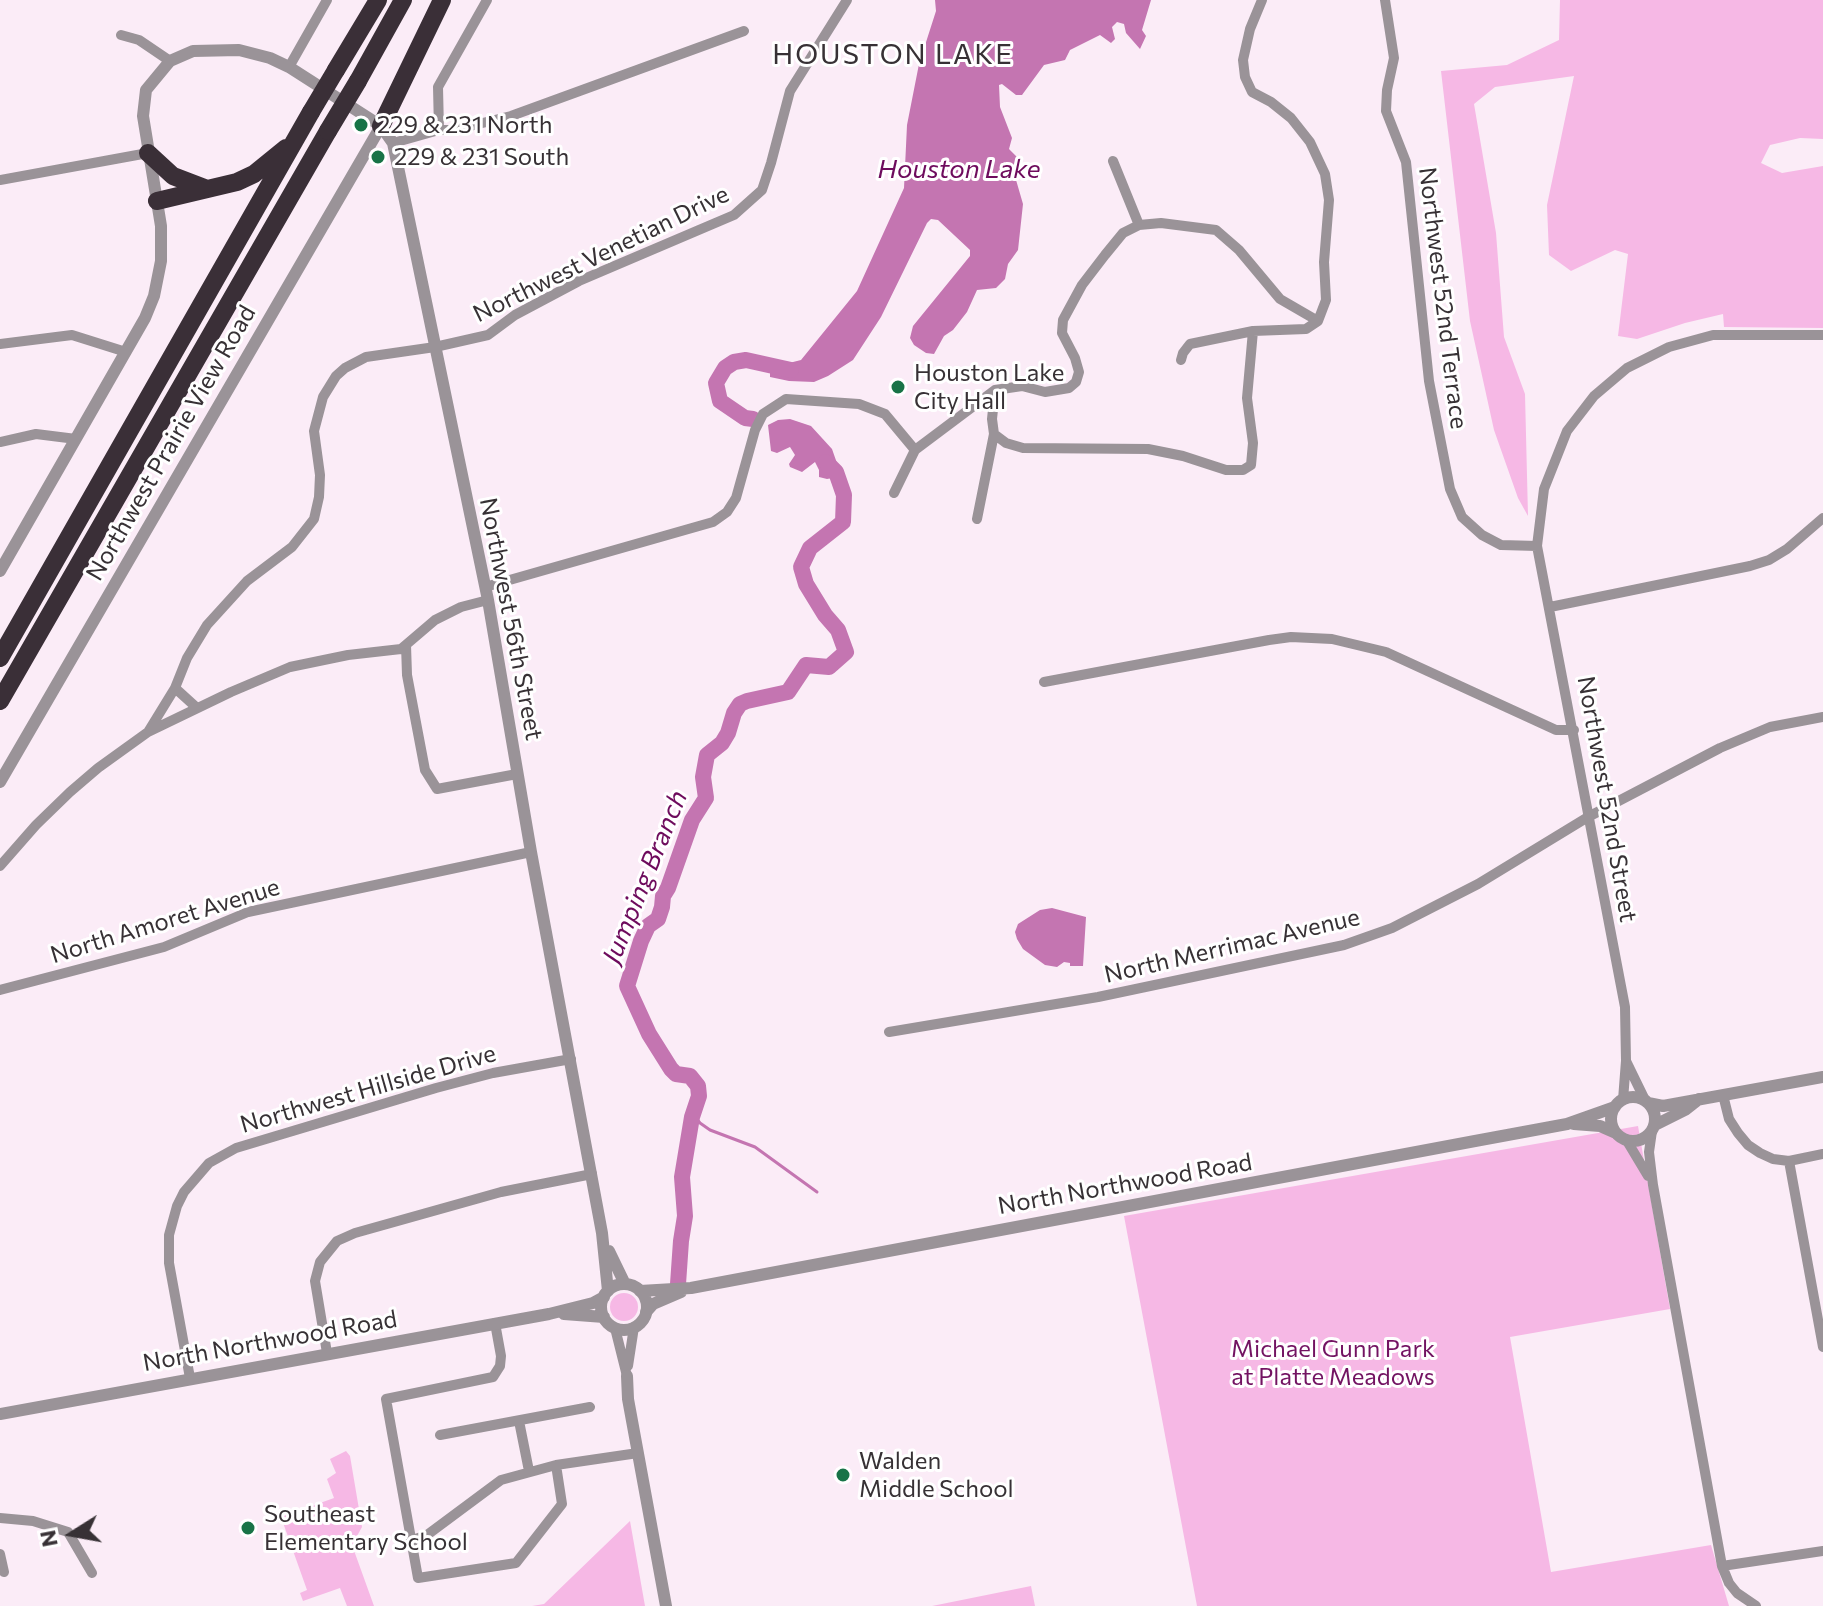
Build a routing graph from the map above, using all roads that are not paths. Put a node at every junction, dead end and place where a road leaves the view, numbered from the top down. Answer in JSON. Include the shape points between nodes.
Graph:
{"nodes":[{"id":1,"x":327,"y":0,"type":"edge"},
{"id":2,"x":378,"y":0,"type":"edge"},
{"id":3,"x":403,"y":0,"type":"edge"},
{"id":4,"x":442,"y":0,"type":"edge"},
{"id":5,"x":487,"y":0,"type":"edge"},
{"id":6,"x":847,"y":0,"type":"edge"},
{"id":7,"x":1262,"y":0,"type":"edge"},
{"id":8,"x":1385,"y":0,"type":"edge"},
{"id":9,"x":744,"y":31,"type":"dead end"},
{"id":10,"x":121,"y":35,"type":"dead end"},
{"id":11,"x":170,"y":61,"type":"junction"},
{"id":12,"x":289,"y":67,"type":"junction"},
{"id":13,"x":381,"y":126,"type":"junction"},
{"id":14,"x":439,"y":130,"type":"junction"},
{"id":15,"x":297,"y":138,"type":"junction"},
{"id":16,"x":393,"y":143,"type":"junction"},
{"id":17,"x":148,"y":153,"type":"junction"},
{"id":18,"x":1113,"y":161,"type":"dead end"},
{"id":19,"x":0,"y":180,"type":"edge"},
{"id":20,"x":210,"y":190,"type":"junction"},
{"id":21,"x":157,"y":201,"type":"junction"},
{"id":22,"x":1139,"y":225,"type":"junction"},
{"id":23,"x":1318,"y":321,"type":"junction"},
{"id":24,"x":1253,"y":331,"type":"junction"},
{"id":25,"x":1823,"y":335,"type":"edge"},
{"id":26,"x":0,"y":344,"type":"edge"},
{"id":27,"x":435,"y":347,"type":"junction"},
{"id":28,"x":126,"y":352,"type":"junction"},
{"id":29,"x":1181,"y":360,"type":"dead end"},
{"id":30,"x":995,"y":390,"type":"junction"},
{"id":31,"x":994,"y":434,"type":"junction"},
{"id":32,"x":76,"y":439,"type":"junction"},
{"id":33,"x":0,"y":442,"type":"edge"},
{"id":34,"x":915,"y":450,"type":"junction"},
{"id":35,"x":894,"y":493,"type":"dead end"},
{"id":36,"x":1823,"y":518,"type":"edge"},
{"id":37,"x":977,"y":519,"type":"dead end"},
{"id":38,"x":1537,"y":546,"type":"junction"},
{"id":39,"x":0,"y":571,"type":"edge"},
{"id":40,"x":487,"y":594,"type":"junction"},
{"id":41,"x":1550,"y":607,"type":"junction"},
{"id":42,"x":406,"y":645,"type":"junction"},
{"id":43,"x":0,"y":658,"type":"edge"},
{"id":44,"x":1044,"y":682,"type":"dead end"},
{"id":45,"x":175,"y":688,"type":"junction"},
{"id":46,"x":0,"y":701,"type":"edge"},
{"id":47,"x":197,"y":708,"type":"junction"},
{"id":48,"x":1823,"y":717,"type":"edge"},
{"id":49,"x":1574,"y":730,"type":"junction"},
{"id":50,"x":148,"y":732,"type":"junction"},
{"id":51,"x":517,"y":774,"type":"junction"},
{"id":52,"x":0,"y":782,"type":"edge"},
{"id":53,"x":1588,"y":817,"type":"junction"},
{"id":54,"x":531,"y":852,"type":"junction"},
{"id":55,"x":0,"y":866,"type":"edge"},
{"id":56,"x":0,"y":990,"type":"edge"},
{"id":57,"x":889,"y":1032,"type":"dead end"},
{"id":58,"x":571,"y":1059,"type":"junction"},
{"id":59,"x":1626,"y":1061,"type":"junction"},
{"id":60,"x":1823,"y":1077,"type":"edge"},
{"id":61,"x":1723,"y":1095,"type":"junction"},
{"id":62,"x":1699,"y":1099,"type":"junction"},
{"id":63,"x":1647,"y":1102,"type":"junction"},
{"id":64,"x":1619,"y":1104,"type":"junction"},
{"id":65,"x":1567,"y":1124,"type":"junction"},
{"id":66,"x":1654,"y":1128,"type":"junction"},
{"id":67,"x":1621,"y":1137,"type":"junction"},
{"id":68,"x":1823,"y":1154,"type":"edge"},
{"id":69,"x":1789,"y":1161,"type":"junction"},
{"id":70,"x":592,"y":1174,"type":"junction"},
{"id":71,"x":1653,"y":1185,"type":"junction"},
{"id":72,"x":602,"y":1233,"type":"junction"},
{"id":73,"x":625,"y":1284,"type":"junction"},
{"id":74,"x":1818,"y":1287,"type":"edge"},
{"id":75,"x":691,"y":1288,"type":"junction"},
{"id":76,"x":640,"y":1291,"type":"junction"},
{"id":77,"x":606,"y":1294,"type":"junction"},
{"id":78,"x":646,"y":1312,"type":"junction"},
{"id":79,"x":549,"y":1314,"type":"junction"},
{"id":80,"x":604,"y":1317,"type":"junction"},
{"id":81,"x":495,"y":1323,"type":"junction"},
{"id":82,"x":634,"y":1327,"type":"junction"},
{"id":83,"x":615,"y":1328,"type":"junction"},
{"id":84,"x":1823,"y":1347,"type":"edge"},
{"id":85,"x":327,"y":1353,"type":"junction"},
{"id":86,"x":627,"y":1376,"type":"junction"},
{"id":87,"x":190,"y":1378,"type":"junction"},
{"id":88,"x":590,"y":1407,"type":"dead end"},
{"id":89,"x":0,"y":1414,"type":"edge"},
{"id":90,"x":519,"y":1421,"type":"junction"},
{"id":91,"x":440,"y":1435,"type":"dead end"},
{"id":92,"x":638,"y":1453,"type":"junction"},
{"id":93,"x":556,"y":1465,"type":"junction"},
{"id":94,"x":529,"y":1471,"type":"junction"},
{"id":95,"x":0,"y":1518,"type":"edge"},
{"id":96,"x":410,"y":1541,"type":"junction"},
{"id":97,"x":1823,"y":1551,"type":"edge"},
{"id":98,"x":0,"y":1554,"type":"edge"},
{"id":99,"x":1722,"y":1566,"type":"junction"},
{"id":100,"x":4,"y":1572,"type":"dead end"},
{"id":101,"x":92,"y":1573,"type":"dead end"},
{"id":102,"x":666,"y":1606,"type":"edge"},
{"id":103,"x":1756,"y":1606,"type":"edge"}],
"edges":[{"from":1,"to":12,"type":"street"},
{"from":2,"to":15,"type":"highway","bridge":true},
{"from":3,"to":46,"type":"highway","bridge":true},
{"from":4,"to":13,"type":"highway"},
{"from":5,"to":14,"type":"street","via":[[438,87]]},
{"from":6,"to":27,"type":"street","name":"Northwest Venetian Drive","via":[[790,91],[762,190],[734,215],[579,281],[488,335]]},
{"from":7,"to":23,"type":"street","via":[[1243,60],[1245,77],[1252,92],[1291,118],[1325,174],[1326,300]]},
{"from":8,"to":38,"type":"street","name":"Northwest 52nd Terrace","via":[[1394,58],[1386,111],[1406,162],[1429,381],[1450,489],[1462,517],[1482,535],[1510,547]]},
{"from":9,"to":14,"type":"street","via":[[511,116]]},
{"from":10,"to":11,"type":"street","via":[[139,40]]},
{"from":11,"to":12,"type":"street","name":"Northwest 56th Street","via":[[193,51],[239,50]]},
{"from":11,"to":17,"type":"street","via":[[146,90]]},
{"from":12,"to":13,"type":"street","name":"Northwest 56th Street"},
{"from":13,"to":16,"type":"street","name":"Northwest 56th Street"},
{"from":13,"to":52,"type":"street","name":"Northwest Prairie View Road"},
{"from":14,"to":16,"type":"street"},
{"from":15,"to":20,"type":"highway","via":[[254,174]]},
{"from":15,"to":43,"type":"highway"},
{"from":16,"to":27,"type":"street","name":"Northwest 56th Street"},
{"from":17,"to":19,"type":"street"},
{"from":17,"to":20,"type":"highway","via":[[173,176]]},
{"from":17,"to":21,"type":"street"},
{"from":18,"to":22,"type":"street"},
{"from":20,"to":21,"type":"highway"},
{"from":21,"to":28,"type":"street","via":[[162,242],[158,278],[148,313]]},
{"from":22,"to":23,"type":"street","via":[[1216,230],[1280,299]]},
{"from":22,"to":30,"type":"street","via":[[1123,233],[1105,255],[1063,320],[1062,333],[1079,372],[1076,382],[1045,392],[1022,386]]},
{"from":23,"to":24,"type":"street","via":[[1306,329]]},
{"from":24,"to":29,"type":"street","via":[[1190,344]]},
{"from":24,"to":31,"type":"street","via":[[1247,398],[1253,443],[1251,465],[1243,470],[1148,449],[1023,448]]},
{"from":25,"to":38,"type":"street","name":"Northwest 52nd Street","via":[[1713,335],[1669,347],[1627,368],[1594,396],[1557,450],[1542,498]]},
{"from":26,"to":28,"type":"street","via":[[72,335]]},
{"from":27,"to":40,"type":"street","name":"Northwest 56th Street"},
{"from":27,"to":45,"type":"street","name":"Northwest Venetian Drive","via":[[366,357],[336,376],[323,397],[314,431],[320,475],[314,519],[292,547],[260,569],[219,610],[193,647]]},
{"from":28,"to":32,"type":"street"},
{"from":30,"to":31,"type":"street"},
{"from":30,"to":34,"type":"street"},
{"from":31,"to":37,"type":"street"},
{"from":32,"to":33,"type":"street","via":[[36,434]]},
{"from":32,"to":39,"type":"street"},
{"from":34,"to":35,"type":"street"},
{"from":34,"to":40,"type":"street","via":[[890,418],[859,404],[786,399],[763,414],[736,498],[713,522]]},
{"from":36,"to":41,"type":"street","via":[[1787,549],[1760,563]]},
{"from":38,"to":41,"type":"street","name":"Northwest 52nd Street"},
{"from":40,"to":42,"type":"street","via":[[435,620]]},
{"from":40,"to":51,"type":"street","name":"Northwest 56th Street"},
{"from":41,"to":49,"type":"street","name":"Northwest 52nd Street"},
{"from":42,"to":47,"type":"street","via":[[290,667]]},
{"from":42,"to":51,"type":"street","via":[[425,770],[437,789]]},
{"from":44,"to":49,"type":"street","via":[[1269,640],[1332,639],[1386,652],[1556,730]]},
{"from":45,"to":47,"type":"street"},
{"from":45,"to":50,"type":"street","name":"Northwest Venetian Drive"},
{"from":47,"to":50,"type":"street"},
{"from":48,"to":53,"type":"street","name":"North Merrimac Avenue","via":[[1770,727],[1720,748]]},
{"from":49,"to":53,"type":"street","name":"Northwest 52nd Street"},
{"from":50,"to":55,"type":"street","via":[[70,792]]},
{"from":51,"to":54,"type":"street","name":"Northwest 56th Street"},
{"from":53,"to":57,"type":"street","name":"North Merrimac Avenue","via":[[1478,884],[1392,928],[1344,945],[1098,997]]},
{"from":53,"to":59,"type":"street","name":"Northwest 52nd Street","via":[[1625,1007]]},
{"from":54,"to":56,"type":"street","name":"North Amoret Avenue","via":[[248,912],[164,947]]},
{"from":54,"to":58,"type":"street","name":"Northwest 56th Street"},
{"from":58,"to":70,"type":"street","name":"Northwest 56th Street"},
{"from":58,"to":87,"type":"street","name":"Northwest Hillside Drive","via":[[493,1073],[236,1148],[209,1163],[189,1184],[172,1220],[168,1251]]},
{"from":59,"to":63,"type":"street","name":"Northwest 52nd Street"},
{"from":59,"to":64,"type":"street","name":"Northwest 52nd Street"},
{"from":60,"to":61,"type":"street"},
{"from":61,"to":62,"type":"street"},
{"from":61,"to":69,"type":"street","via":[[1729,1119],[1748,1145]]},
{"from":62,"to":63,"type":"street","via":[[1663,1106]]},
{"from":62,"to":66,"type":"street"},
{"from":63,"to":64,"type":"street","via":[[1634,1097]]},
{"from":63,"to":66,"type":"street"},
{"from":64,"to":65,"type":"street","name":"North Northwood Road"},
{"from":64,"to":67,"type":"street","via":[[1611,1121]]},
{"from":65,"to":67,"type":"street","name":"North Northwood Road","via":[[1592,1124]]},
{"from":65,"to":75,"type":"street","name":"North Northwood Road"},
{"from":66,"to":67,"type":"street","via":[[1638,1141]]},
{"from":66,"to":71,"type":"street","via":[[1649,1152]]},
{"from":67,"to":71,"type":"street","via":[[1632,1146]]},
{"from":68,"to":69,"type":"street"},
{"from":69,"to":74,"type":"street"},
{"from":70,"to":72,"type":"street","name":"Northwest 56th Street"},
{"from":70,"to":85,"type":"street","via":[[501,1192],[337,1241],[320,1262],[315,1281]]},
{"from":71,"to":99,"type":"street"},
{"from":72,"to":73,"type":"street","name":"Northwest 56th Street"},
{"from":72,"to":77,"type":"street","name":"Northwest 56th Street"},
{"from":73,"to":76,"type":"street"},
{"from":73,"to":77,"type":"street"},
{"from":74,"to":84,"type":"street"},
{"from":75,"to":76,"type":"street","name":"North Northwood Road"},
{"from":75,"to":78,"type":"street","name":"North Northwood Road"},
{"from":76,"to":78,"type":"street"},
{"from":77,"to":79,"type":"street","name":"North Northwood Road","via":[[593,1303]]},
{"from":77,"to":80,"type":"street","via":[[601,1303]]},
{"from":78,"to":82,"type":"street"},
{"from":79,"to":80,"type":"street","name":"North Northwood Road"},
{"from":79,"to":81,"type":"street","name":"North Northwood Road"},
{"from":80,"to":83,"type":"street"},
{"from":81,"to":85,"type":"street","name":"North Northwood Road"},
{"from":81,"to":96,"type":"street","via":[[501,1356],[493,1377],[386,1399]]},
{"from":82,"to":83,"type":"street"},
{"from":82,"to":86,"type":"street"},
{"from":83,"to":86,"type":"street"},
{"from":85,"to":87,"type":"street","name":"North Northwood Road"},
{"from":86,"to":92,"type":"street"},
{"from":87,"to":89,"type":"street","name":"North Northwood Road"},
{"from":88,"to":90,"type":"street"},
{"from":90,"to":91,"type":"street"},
{"from":90,"to":94,"type":"street"},
{"from":92,"to":93,"type":"street"},
{"from":92,"to":102,"type":"street"},
{"from":93,"to":94,"type":"street"},
{"from":93,"to":96,"type":"street","via":[[562,1504],[516,1563],[418,1578]]},
{"from":94,"to":96,"type":"street","via":[[501,1480],[427,1535]]},
{"from":95,"to":101,"type":"street","via":[[68,1532]]},
{"from":97,"to":99,"type":"street"},
{"from":98,"to":100,"type":"street"},
{"from":99,"to":103,"type":"street","via":[[1737,1593]]}]}
